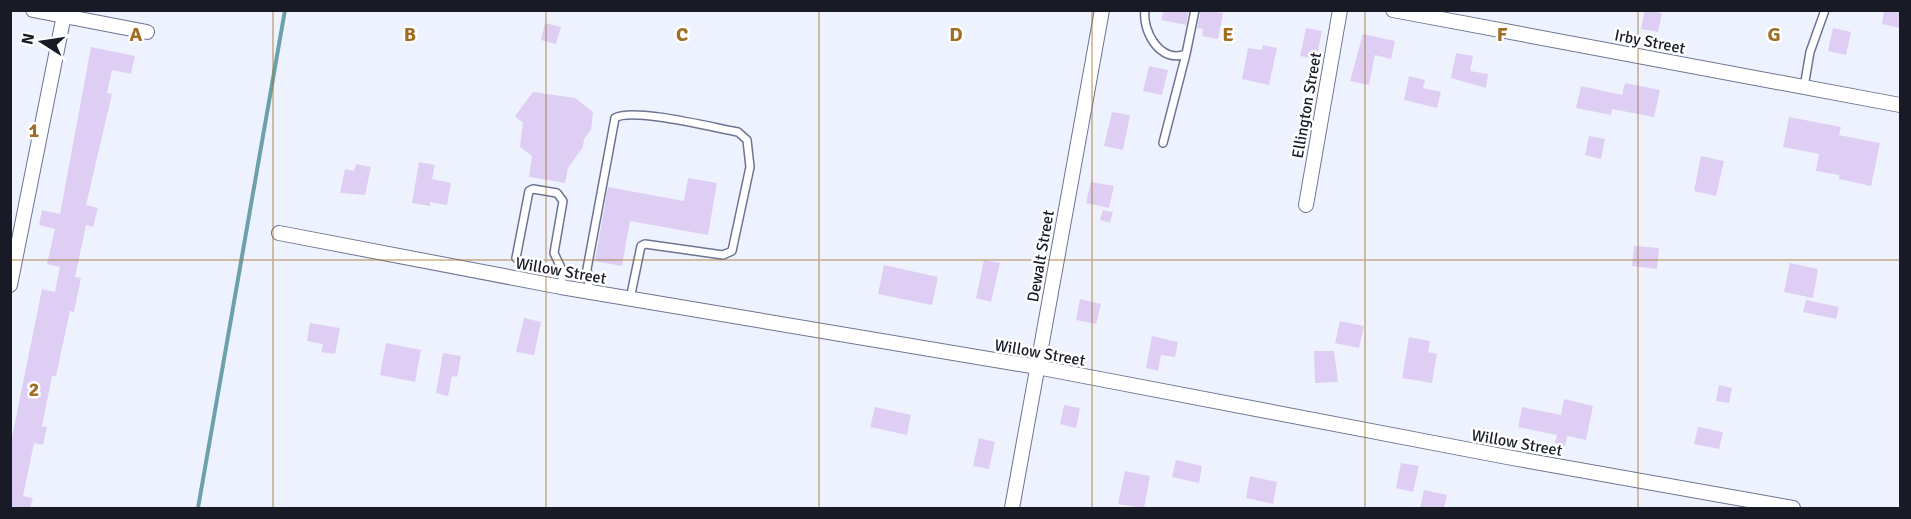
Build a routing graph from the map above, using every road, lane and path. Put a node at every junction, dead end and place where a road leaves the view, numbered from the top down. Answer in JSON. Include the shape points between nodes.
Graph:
{"nodes":[{"id":1,"x":33,"y":10,"type":"edge"},
{"id":2,"x":1102,"y":10,"type":"edge"},
{"id":3,"x":1146,"y":10,"type":"edge"},
{"id":4,"x":1195,"y":10,"type":"edge"},
{"id":5,"x":1340,"y":10,"type":"edge"},
{"id":6,"x":1393,"y":10,"type":"edge"},
{"id":7,"x":1826,"y":10,"type":"edge"},
{"id":8,"x":65,"y":14,"type":"edge"},
{"id":9,"x":147,"y":32,"type":"dead end"},
{"id":10,"x":1186,"y":54,"type":"junction"},
{"id":11,"x":1804,"y":87,"type":"junction"},
{"id":12,"x":1900,"y":105,"type":"edge"},
{"id":13,"x":1163,"y":143,"type":"dead end"},
{"id":14,"x":1306,"y":206,"type":"dead end"},
{"id":15,"x":279,"y":233,"type":"dead end"},
{"id":16,"x":516,"y":258,"type":"dead end"},
{"id":17,"x":10,"y":285,"type":"edge"},
{"id":18,"x":561,"y":287,"type":"junction"},
{"id":19,"x":590,"y":292,"type":"junction"},
{"id":20,"x":630,"y":299,"type":"junction"},
{"id":21,"x":1037,"y":367,"type":"junction"},
{"id":22,"x":1012,"y":508,"type":"edge"},
{"id":23,"x":1793,"y":508,"type":"edge"}],
"edges":[{"from":1,"to":8,"type":"street"},
{"from":2,"to":21,"type":"street","name":"Dewalt Street"},
{"from":3,"to":10,"type":"lane","via":[[1144,27],[1150,39],[1173,55]]},
{"from":4,"to":10,"type":"lane"},
{"from":5,"to":14,"type":"street","name":"Ellington Street"},
{"from":6,"to":11,"type":"street","name":"Irby Street"},
{"from":7,"to":11,"type":"lane","via":[[1810,52]]},
{"from":8,"to":9,"type":"street"},
{"from":8,"to":17,"type":"street"},
{"from":10,"to":13,"type":"lane"},
{"from":11,"to":12,"type":"street","name":"Irby Street"},
{"from":15,"to":18,"type":"street","name":"Willow Street"},
{"from":16,"to":18,"type":"lane","via":[[529,191],[558,193],[563,201],[554,253],[563,272]]},
{"from":18,"to":19,"type":"street","name":"Willow Street"},
{"from":19,"to":20,"type":"street","name":"Willow Street"},
{"from":19,"to":20,"type":"lane","via":[[587,269],[615,118],[622,114],[653,117],[738,132],[747,141],[750,167],[732,251],[723,255],[645,244],[638,255]]},
{"from":20,"to":21,"type":"street","name":"Willow Street"},
{"from":21,"to":22,"type":"street","name":"Dewalt Street"},
{"from":21,"to":23,"type":"street","name":"Willow Street"}]}
